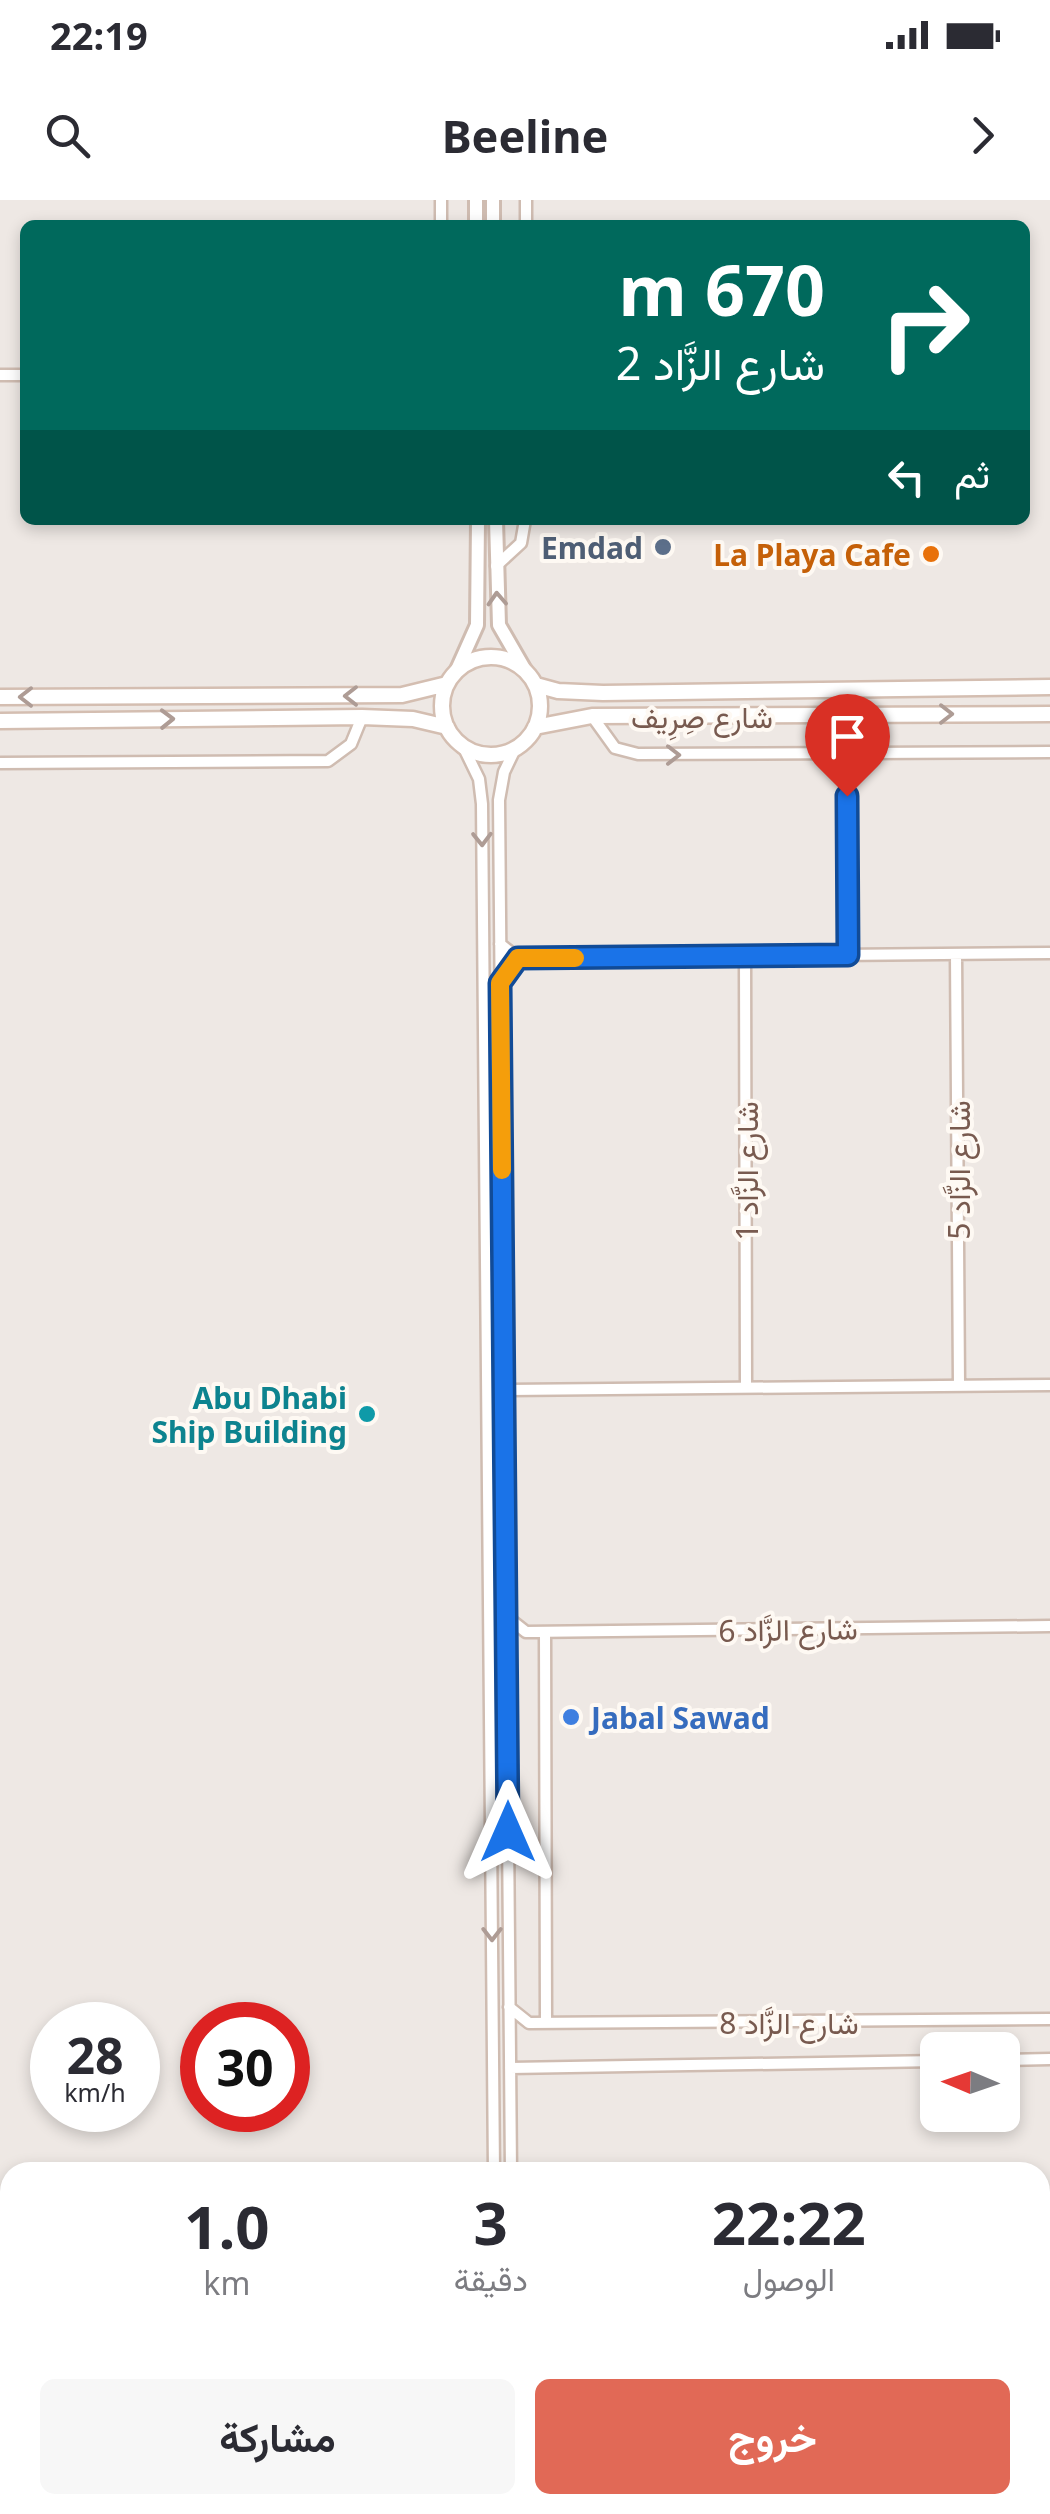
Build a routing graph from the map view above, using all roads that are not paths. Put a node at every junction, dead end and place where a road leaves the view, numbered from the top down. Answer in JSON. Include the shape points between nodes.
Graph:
{"nodes":[{"id":1,"x":478,"y":525,"type":"edge"},
{"id":2,"x":496,"y":525,"type":"edge"},
{"id":3,"x":523,"y":525,"type":"edge"},
{"id":4,"x":496,"y":566,"type":"junction"},
{"id":5,"x":525,"y":670,"type":"junction"},
{"id":6,"x":451,"y":678,"type":"junction"},
{"id":7,"x":536,"y":684,"type":"junction"},
{"id":8,"x":1050,"y":687,"type":"edge"},
{"id":9,"x":0,"y":697,"type":"edge"},
{"id":10,"x":1050,"y":714,"type":"edge"},
{"id":11,"x":592,"y":716,"type":"junction"},
{"id":12,"x":362,"y":718,"type":"junction"},
{"id":13,"x":0,"y":721,"type":"edge"},
{"id":14,"x":447,"y":727,"type":"junction"},
{"id":15,"x":535,"y":728,"type":"junction"},
{"id":16,"x":463,"y":746,"type":"junction"},
{"id":17,"x":515,"y":749,"type":"junction"},
{"id":18,"x":1050,"y":752,"type":"edge"},
{"id":19,"x":846,"y":756,"type":"junction"},
{"id":20,"x":0,"y":763,"type":"edge"},
{"id":21,"x":500,"y":944,"type":"junction"},
{"id":22,"x":1050,"y":953,"type":"edge"},
{"id":23,"x":956,"y":954,"type":"junction"},
{"id":24,"x":848,"y":955,"type":"junction"},
{"id":25,"x":745,"y":956,"type":"junction"},
{"id":26,"x":518,"y":958,"type":"junction"},
{"id":27,"x":500,"y":983,"type":"junction"},
{"id":28,"x":1050,"y":1384,"type":"edge"},
{"id":29,"x":959,"y":1385,"type":"junction"},
{"id":30,"x":746,"y":1387,"type":"junction"},
{"id":31,"x":504,"y":1390,"type":"junction"},
{"id":32,"x":506,"y":1616,"type":"junction"},
{"id":33,"x":1050,"y":1626,"type":"edge"},
{"id":34,"x":526,"y":1632,"type":"junction"},
{"id":35,"x":545,"y":1632,"type":"junction"},
{"id":36,"x":506,"y":1657,"type":"junction"},
{"id":37,"x":509,"y":2008,"type":"junction"},
{"id":38,"x":1050,"y":2019,"type":"edge"},
{"id":39,"x":528,"y":2023,"type":"junction"},
{"id":40,"x":546,"y":2023,"type":"junction"},
{"id":41,"x":510,"y":2042,"type":"junction"},
{"id":42,"x":1050,"y":2059,"type":"edge"},
{"id":43,"x":1020,"y":2060,"type":"edge"},
{"id":44,"x":920,"y":2061,"type":"edge"},
{"id":45,"x":510,"y":2068,"type":"junction"},
{"id":46,"x":494,"y":2162,"type":"edge"},
{"id":47,"x":511,"y":2162,"type":"edge"}],
"edges":[{"from":1,"to":6,"type":"street","via":[[477,625]]},
{"from":2,"to":4,"type":"street"},
{"from":3,"to":4,"type":"street","via":[[521,542]]},
{"from":5,"to":4,"type":"street","one_way":true,"via":[[499,625]]},
{"from":5,"to":6,"type":"main road","via":[[482,657]]},
{"from":5,"to":7,"type":"main road"},
{"from":6,"to":9,"type":"main road","one_way":true,"via":[[402,695]]},
{"from":6,"to":14,"type":"main road","via":[[443,698]]},
{"from":7,"to":8,"type":"main road","name":"شارع صِرِيف","via":[[603,693]]},
{"from":7,"to":15,"type":"main road"},
{"from":11,"to":10,"type":"main road","name":"شارع صِرِيف","one_way":true},
{"from":11,"to":15,"type":"main road","name":"شارع صِرِيف"},
{"from":11,"to":19,"type":"street","one_way":true,"via":[[615,748],[638,754]]},
{"from":13,"to":12,"type":"main road","one_way":true},
{"from":12,"to":14,"type":"main road"},
{"from":12,"to":20,"type":"street","via":[[352,744],[328,761]]},
{"from":14,"to":16,"type":"main road"},
{"from":15,"to":17,"type":"main road"},
{"from":16,"to":17,"type":"main road","via":[[488,755]]},
{"from":16,"to":46,"type":"street","one_way":true,"via":[[482,804]]},
{"from":17,"to":21,"type":"street","via":[[500,791]]},
{"from":18,"to":19,"type":"street"},
{"from":19,"to":24,"type":"street"},
{"from":21,"to":26,"type":"street"},
{"from":21,"to":27,"type":"street"},
{"from":22,"to":23,"type":"street"},
{"from":23,"to":24,"type":"street"},
{"from":23,"to":29,"type":"street","name":"شارع الزَّاد 5"},
{"from":24,"to":25,"type":"street"},
{"from":25,"to":26,"type":"street"},
{"from":25,"to":30,"type":"street","name":"شارع الزَّاد 1"},
{"from":26,"to":27,"type":"street"},
{"from":27,"to":31,"type":"street"},
{"from":28,"to":29,"type":"street"},
{"from":29,"to":30,"type":"street"},
{"from":30,"to":31,"type":"street"},
{"from":31,"to":32,"type":"street"},
{"from":32,"to":34,"type":"street"},
{"from":32,"to":36,"type":"street"},
{"from":33,"to":35,"type":"street","name":"شارع الزَّاد 6"},
{"from":34,"to":35,"type":"street","name":"شارع الزَّاد 6"},
{"from":34,"to":36,"type":"street"},
{"from":35,"to":40,"type":"street"},
{"from":36,"to":37,"type":"street"},
{"from":37,"to":39,"type":"street"},
{"from":37,"to":41,"type":"street"},
{"from":38,"to":40,"type":"street","name":"شارع الزَّاد 8"},
{"from":39,"to":40,"type":"street","name":"شارع الزَّاد 8"},
{"from":39,"to":41,"type":"street"},
{"from":41,"to":45,"type":"street"},
{"from":42,"to":43,"type":"street"},
{"from":44,"to":45,"type":"street","name":"شارع الزَّاد 8"},
{"from":45,"to":47,"type":"street"}]}
